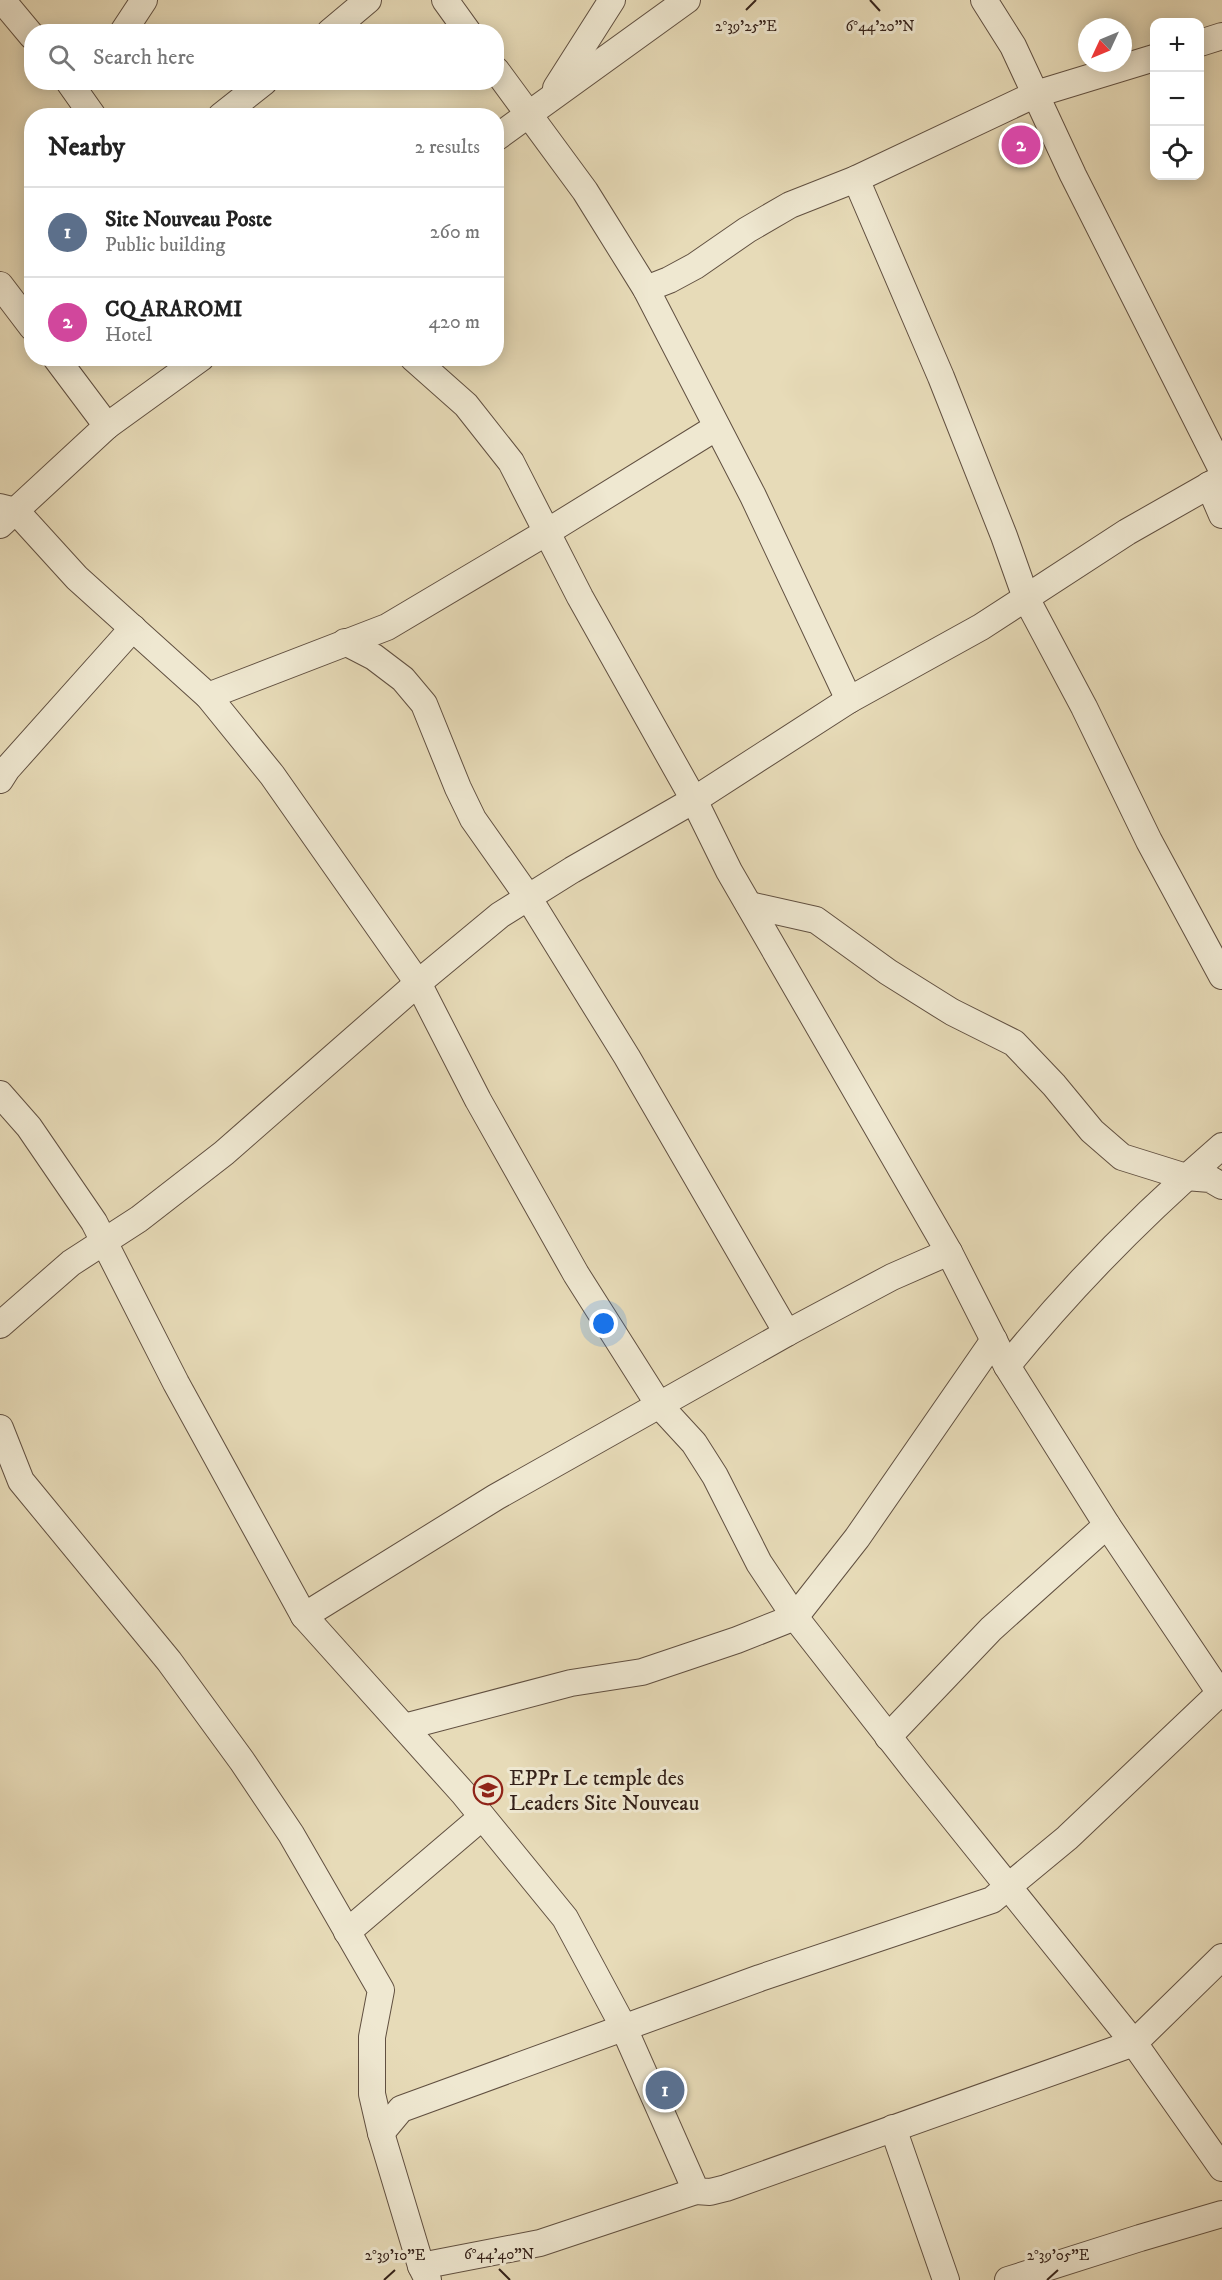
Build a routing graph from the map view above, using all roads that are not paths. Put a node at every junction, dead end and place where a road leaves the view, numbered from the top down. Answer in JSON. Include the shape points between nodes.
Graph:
{"nodes":[{"id":1,"x":2,"y":0,"type":"edge"},
{"id":2,"x":144,"y":0,"type":"edge"},
{"id":3,"x":368,"y":0,"type":"edge"},
{"id":4,"x":445,"y":0,"type":"edge"},
{"id":5,"x":612,"y":0,"type":"edge"},
{"id":6,"x":687,"y":0,"type":"edge"},
{"id":7,"x":984,"y":0,"type":"edge"},
{"id":8,"x":128,"y":24,"type":"edge"},
{"id":9,"x":340,"y":24,"type":"edge"},
{"id":10,"x":462,"y":24,"type":"edge"},
{"id":11,"x":24,"y":26,"type":"edge"},
{"id":12,"x":1222,"y":36,"type":"edge"},
{"id":13,"x":1204,"y":42,"type":"edge"},
{"id":14,"x":1150,"y":60,"type":"edge"},
{"id":15,"x":504,"y":77,"type":"edge"},
{"id":16,"x":254,"y":90,"type":"edge"},
{"id":17,"x":1036,"y":94,"type":"junction"},
{"id":18,"x":539,"y":107,"type":"junction"},
{"id":19,"x":231,"y":108,"type":"edge"},
{"id":20,"x":504,"y":132,"type":"edge"},
{"id":21,"x":856,"y":179,"type":"junction"},
{"id":22,"x":0,"y":285,"type":"edge"},
{"id":23,"x":646,"y":289,"type":"junction"},
{"id":24,"x":24,"y":316,"type":"edge"},
{"id":25,"x":62,"y":366,"type":"edge"},
{"id":26,"x":190,"y":366,"type":"edge"},
{"id":27,"x":422,"y":366,"type":"edge"},
{"id":28,"x":107,"y":426,"type":"junction"},
{"id":29,"x":717,"y":427,"type":"junction"},
{"id":30,"x":1218,"y":478,"type":"edge"},
{"id":31,"x":5,"y":514,"type":"edge"},
{"id":32,"x":1222,"y":515,"type":"edge"},
{"id":33,"x":547,"y":532,"type":"junction"},
{"id":34,"x":1026,"y":598,"type":"junction"},
{"id":35,"x":133,"y":628,"type":"junction"},
{"id":36,"x":345,"y":642,"type":"junction"},
{"id":37,"x":208,"y":696,"type":"junction"},
{"id":38,"x":849,"y":700,"type":"junction"},
{"id":39,"x":0,"y":780,"type":"edge"},
{"id":40,"x":694,"y":800,"type":"junction"},
{"id":41,"x":528,"y":897,"type":"junction"},
{"id":42,"x":749,"y":905,"type":"junction"},
{"id":43,"x":1222,"y":976,"type":"edge"},
{"id":44,"x":418,"y":983,"type":"junction"},
{"id":45,"x":0,"y":1094,"type":"edge"},
{"id":46,"x":1222,"y":1146,"type":"edge"},
{"id":47,"x":1186,"y":1177,"type":"junction"},
{"id":48,"x":1222,"y":1186,"type":"edge"},
{"id":49,"x":104,"y":1241,"type":"junction"},
{"id":50,"x":949,"y":1252,"type":"junction"},
{"id":51,"x":0,"y":1325,"type":"edge"},
{"id":52,"x":787,"y":1332,"type":"junction"},
{"id":53,"x":994,"y":1340,"type":"junction"},
{"id":54,"x":1007,"y":1366,"type":"junction"},
{"id":55,"x":659,"y":1405,"type":"junction"},
{"id":56,"x":0,"y":1428,"type":"edge"},
{"id":57,"x":1107,"y":1524,"type":"junction"},
{"id":58,"x":304,"y":1616,"type":"junction"},
{"id":59,"x":795,"y":1617,"type":"junction"},
{"id":60,"x":1221,"y":1692,"type":"edge"},
{"id":61,"x":404,"y":1727,"type":"junction"},
{"id":62,"x":888,"y":1737,"type":"junction"},
{"id":63,"x":482,"y":1816,"type":"junction"},
{"id":64,"x":1009,"y":1887,"type":"junction"},
{"id":65,"x":347,"y":1932,"type":"junction"},
{"id":66,"x":1222,"y":1957,"type":"edge"},
{"id":67,"x":623,"y":2026,"type":"junction"},
{"id":68,"x":1134,"y":2043,"type":"junction"},
{"id":69,"x":893,"y":2128,"type":"junction"},
{"id":70,"x":381,"y":2133,"type":"junction"},
{"id":71,"x":1222,"y":2168,"type":"edge"},
{"id":72,"x":696,"y":2191,"type":"junction"},
{"id":73,"x":1222,"y":2214,"type":"edge"},
{"id":74,"x":425,"y":2273,"type":"edge"},
{"id":75,"x":946,"y":2280,"type":"edge"},
{"id":76,"x":1008,"y":2280,"type":"edge"}],
"edges":[{"from":1,"to":11,"type":"street"},
{"from":2,"to":8,"type":"street"},
{"from":3,"to":9,"type":"street"},
{"from":4,"to":10,"type":"street"},
{"from":5,"to":18,"type":"street"},
{"from":6,"to":18,"type":"street"},
{"from":7,"to":17,"type":"street","via":[[1013,46]]},
{"from":12,"to":13,"type":"street"},
{"from":14,"to":17,"type":"street"},
{"from":15,"to":18,"type":"street"},
{"from":16,"to":19,"type":"street"},
{"from":17,"to":21,"type":"street"},
{"from":17,"to":30,"type":"street"},
{"from":18,"to":20,"type":"street"},
{"from":18,"to":23,"type":"street"},
{"from":21,"to":23,"type":"street","via":[[790,205],[695,266]]},
{"from":21,"to":34,"type":"street","via":[[941,377]]},
{"from":22,"to":24,"type":"street"},
{"from":23,"to":29,"type":"street"},
{"from":25,"to":28,"type":"street"},
{"from":26,"to":28,"type":"street"},
{"from":27,"to":33,"type":"street","via":[[466,405],[511,462]]},
{"from":28,"to":31,"type":"street"},
{"from":29,"to":33,"type":"street"},
{"from":29,"to":38,"type":"street"},
{"from":30,"to":32,"type":"street"},
{"from":30,"to":34,"type":"street"},
{"from":31,"to":35,"type":"street"},
{"from":33,"to":36,"type":"street","via":[[387,627]]},
{"from":33,"to":40,"type":"street"},
{"from":34,"to":38,"type":"street"},
{"from":34,"to":43,"type":"street"},
{"from":35,"to":37,"type":"street"},
{"from":35,"to":39,"type":"street"},
{"from":36,"to":37,"type":"street"},
{"from":36,"to":41,"type":"street","via":[[403,679],[424,704],[473,819]]},
{"from":37,"to":44,"type":"street","via":[[272,775]]},
{"from":38,"to":40,"type":"street"},
{"from":40,"to":41,"type":"street"},
{"from":40,"to":42,"type":"street"},
{"from":41,"to":44,"type":"street","via":[[500,915]]},
{"from":41,"to":52,"type":"street","via":[[639,1076]]},
{"from":42,"to":47,"type":"street","via":[[816,920],[952,1012],[1014,1043],[1092,1131],[1122,1157]]},
{"from":42,"to":50,"type":"street"},
{"from":44,"to":49,"type":"street","via":[[224,1153]]},
{"from":44,"to":55,"type":"street","via":[[478,1100],[576,1274]]},
{"from":45,"to":49,"type":"street","via":[[29,1127]]},
{"from":46,"to":47,"type":"street"},
{"from":47,"to":48,"type":"street","via":[[1210,1179]]},
{"from":47,"to":54,"type":"street","via":[[1109,1252]]},
{"from":49,"to":51,"type":"street","via":[[71,1263]]},
{"from":49,"to":58,"type":"street","via":[[176,1383]]},
{"from":50,"to":52,"type":"street","via":[[861,1292]]},
{"from":50,"to":53,"type":"street"},
{"from":52,"to":55,"type":"street"},
{"from":53,"to":54,"type":"street"},
{"from":53,"to":59,"type":"street","via":[[857,1538]]},
{"from":54,"to":57,"type":"street"},
{"from":55,"to":58,"type":"street","via":[[496,1497]]},
{"from":55,"to":59,"type":"street","via":[[694,1443],[759,1563]]},
{"from":56,"to":65,"type":"street","via":[[21,1481],[169,1661],[242,1761],[291,1834]]},
{"from":57,"to":60,"type":"street"},
{"from":57,"to":62,"type":"street","via":[[991,1629]]},
{"from":58,"to":61,"type":"street"},
{"from":59,"to":61,"type":"street","via":[[642,1672],[571,1683]]},
{"from":59,"to":62,"type":"street"},
{"from":60,"to":64,"type":"street","via":[[1067,1838]]},
{"from":61,"to":63,"type":"street"},
{"from":62,"to":64,"type":"street"},
{"from":63,"to":65,"type":"street"},
{"from":63,"to":67,"type":"street","via":[[565,1918]]},
{"from":64,"to":67,"type":"street","via":[[992,1900]]},
{"from":64,"to":68,"type":"street"},
{"from":65,"to":70,"type":"street","via":[[381,1989],[372,2037],[372,2094]]},
{"from":66,"to":68,"type":"street"},
{"from":67,"to":70,"type":"street","via":[[401,2109]]},
{"from":67,"to":72,"type":"street"},
{"from":68,"to":69,"type":"street"},
{"from":68,"to":71,"type":"street"},
{"from":69,"to":72,"type":"street","via":[[726,2188]]},
{"from":69,"to":75,"type":"street"},
{"from":70,"to":74,"type":"street"},
{"from":72,"to":74,"type":"street","via":[[540,2243]]},
{"from":73,"to":76,"type":"street"}]}
